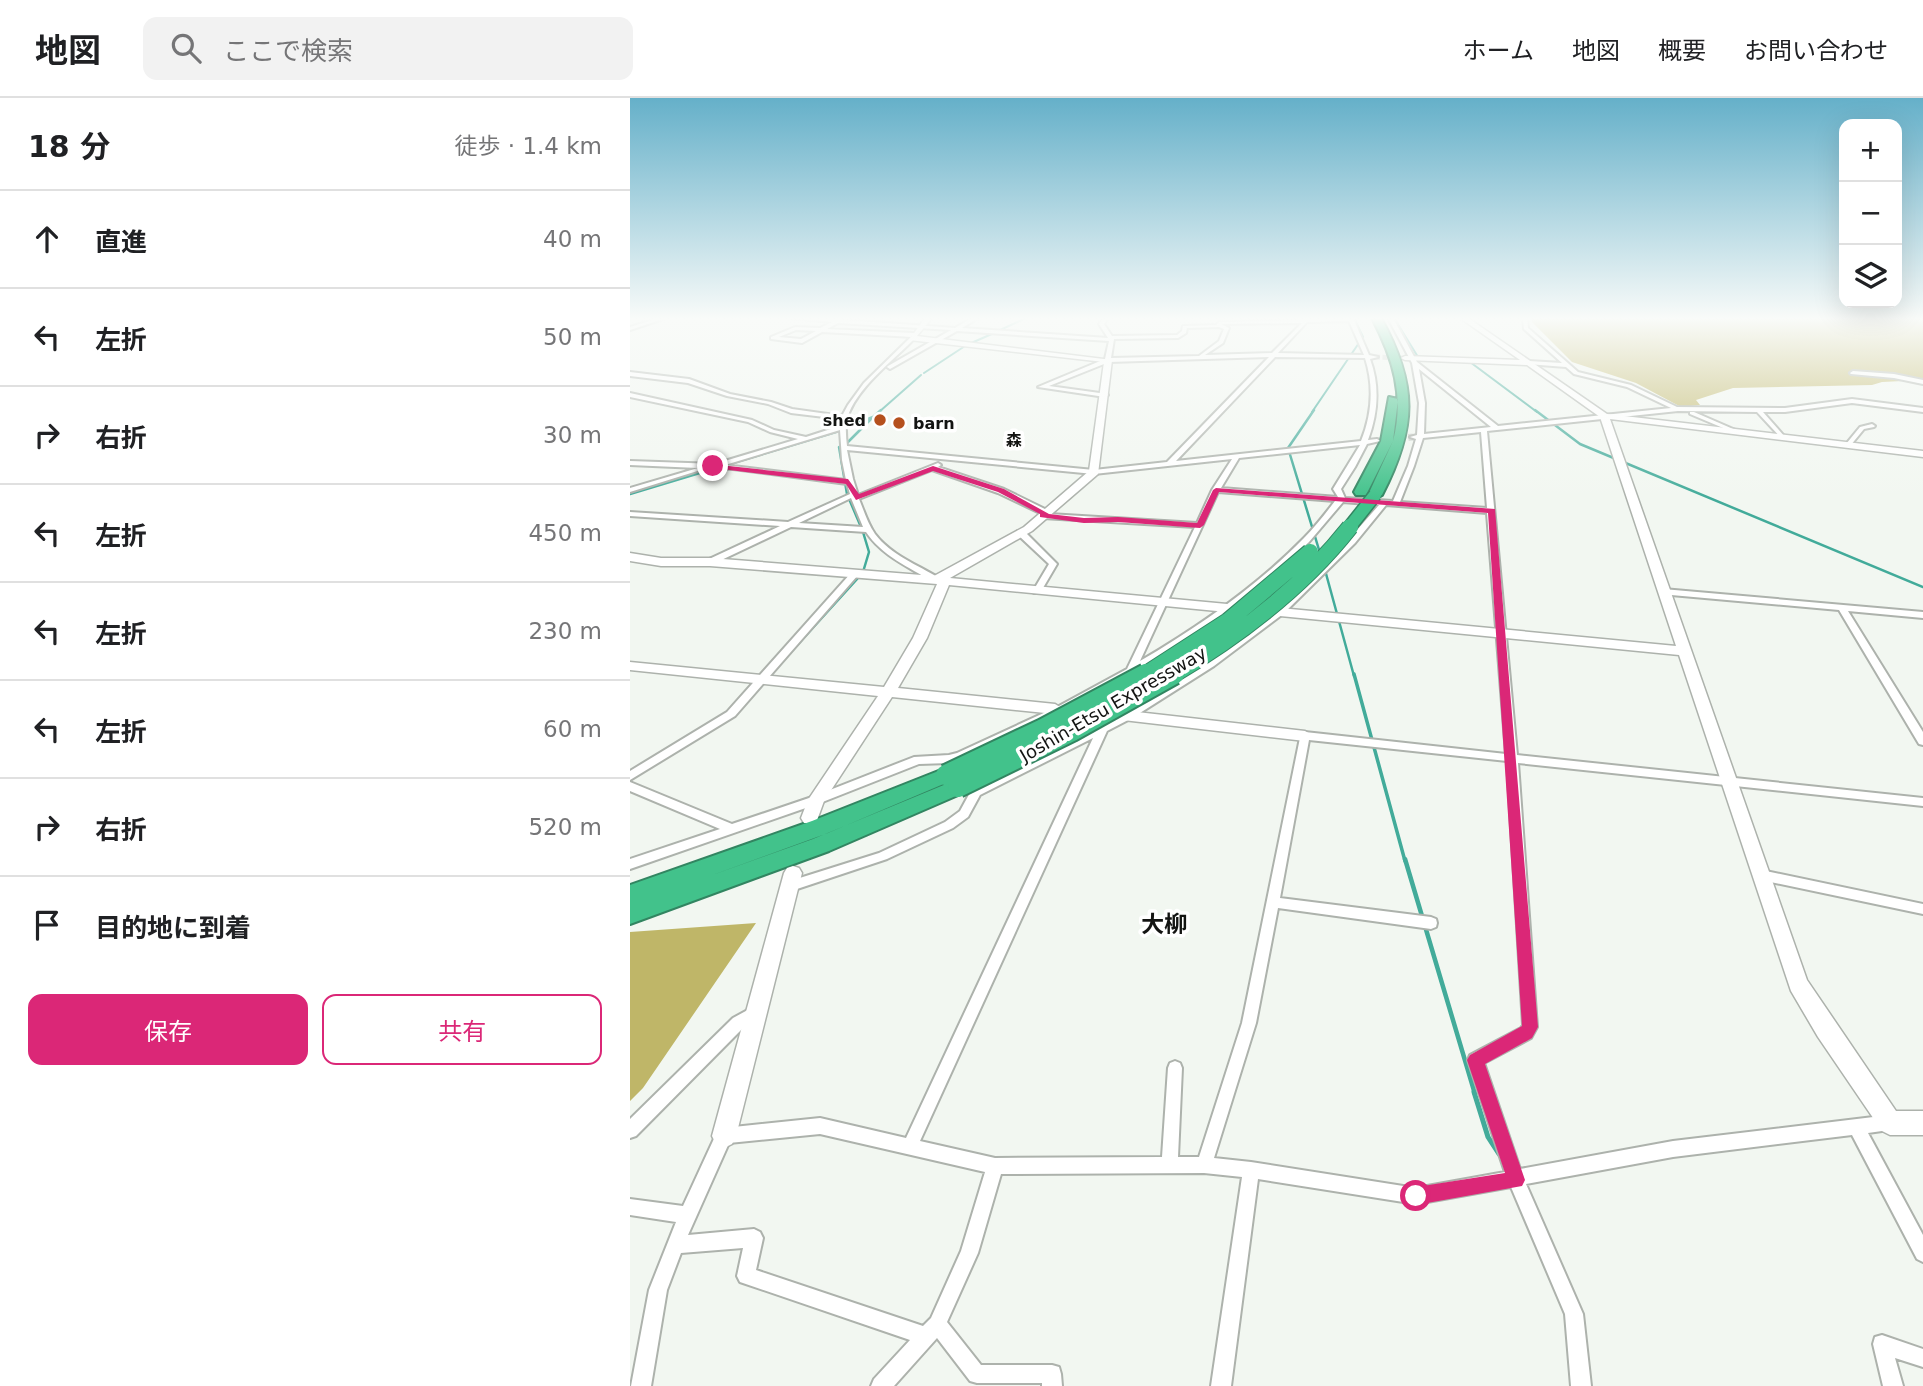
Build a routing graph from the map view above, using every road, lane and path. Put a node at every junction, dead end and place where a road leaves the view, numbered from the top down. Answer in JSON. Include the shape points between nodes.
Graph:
{"nodes":[{"id":1,"x":665,"y":378,"type":"edge"},
{"id":2,"x":875,"y":378,"type":"edge"},
{"id":3,"x":1063,"y":378,"type":"edge"},
{"id":4,"x":1106,"y":378,"type":"edge"},
{"id":5,"x":1252,"y":378,"type":"edge"},
{"id":6,"x":1374,"y":378,"type":"edge"},
{"id":7,"x":1391,"y":378,"type":"edge"},
{"id":8,"x":1401,"y":378,"type":"edge"},
{"id":9,"x":1416,"y":378,"type":"edge"},
{"id":10,"x":1434,"y":378,"type":"edge"},
{"id":11,"x":1550,"y":378,"type":"edge"},
{"id":12,"x":1597,"y":378,"type":"edge"},
{"id":13,"x":1904,"y":378,"type":"edge"},
{"id":14,"x":1923,"y":382,"type":"edge"},
{"id":15,"x":630,"y":395,"type":"edge"},
{"id":16,"x":1105,"y":395,"type":"junction"},
{"id":17,"x":1678,"y":409,"type":"junction"},
{"id":18,"x":1758,"y":409,"type":"junction"},
{"id":19,"x":1686,"y":410,"type":"junction"},
{"id":20,"x":1923,"y":410,"type":"edge"},
{"id":21,"x":1604,"y":416,"type":"junction"},
{"id":22,"x":844,"y":418,"type":"junction"},
{"id":23,"x":1872,"y":426,"type":"dead end"},
{"id":24,"x":843,"y":427,"type":"junction"},
{"id":25,"x":1496,"y":428,"type":"junction"},
{"id":26,"x":1484,"y":429,"type":"junction"},
{"id":27,"x":1737,"y":432,"type":"junction"},
{"id":28,"x":1417,"y":436,"type":"junction"},
{"id":29,"x":1782,"y":437,"type":"junction"},
{"id":30,"x":806,"y":439,"type":"junction"},
{"id":31,"x":1377,"y":441,"type":"tunnel mouth"},
{"id":32,"x":1365,"y":442,"type":"junction"},
{"id":33,"x":1848,"y":445,"type":"junction"},
{"id":34,"x":844,"y":448,"type":"junction"},
{"id":35,"x":1923,"y":454,"type":"edge"},
{"id":36,"x":1237,"y":456,"type":"junction"},
{"id":37,"x":949,"y":457,"type":"junction"},
{"id":38,"x":630,"y":463,"type":"edge"},
{"id":39,"x":1168,"y":464,"type":"junction"},
{"id":40,"x":713,"y":466,"type":"junction"},
{"id":41,"x":933,"y":468,"type":"junction"},
{"id":42,"x":1094,"y":472,"type":"junction"},
{"id":43,"x":848,"y":482,"type":"junction"},
{"id":44,"x":630,"y":490,"type":"edge"},
{"id":45,"x":1216,"y":490,"type":"junction"},
{"id":46,"x":856,"y":496,"type":"junction"},
{"id":47,"x":1373,"y":497,"type":"junction"},
{"id":48,"x":1342,"y":498,"type":"junction"},
{"id":49,"x":1396,"y":503,"type":"junction"},
{"id":50,"x":1492,"y":510,"type":"junction"},
{"id":51,"x":630,"y":514,"type":"edge"},
{"id":52,"x":1044,"y":514,"type":"junction"},
{"id":53,"x":788,"y":525,"type":"junction"},
{"id":54,"x":1200,"y":525,"type":"junction"},
{"id":55,"x":868,"y":530,"type":"junction"},
{"id":56,"x":1021,"y":533,"type":"junction"},
{"id":57,"x":630,"y":557,"type":"edge"},
{"id":58,"x":710,"y":562,"type":"junction"},
{"id":59,"x":854,"y":575,"type":"junction"},
{"id":60,"x":940,"y":580,"type":"junction"},
{"id":61,"x":1037,"y":590,"type":"junction"},
{"id":62,"x":1663,"y":592,"type":"junction"},
{"id":63,"x":1162,"y":602,"type":"junction"},
{"id":64,"x":1227,"y":608,"type":"junction"},
{"id":65,"x":1842,"y":608,"type":"junction"},
{"id":66,"x":1280,"y":612,"type":"junction"},
{"id":67,"x":1923,"y":615,"type":"edge"},
{"id":68,"x":1502,"y":633,"type":"junction"},
{"id":69,"x":1684,"y":651,"type":"junction"},
{"id":70,"x":630,"y":666,"type":"edge"},
{"id":71,"x":1131,"y":670,"type":"junction"},
{"id":72,"x":765,"y":678,"type":"junction"},
{"id":73,"x":889,"y":691,"type":"junction"},
{"id":74,"x":1055,"y":709,"type":"junction"},
{"id":75,"x":1128,"y":716,"type":"junction"},
{"id":76,"x":1103,"y":728,"type":"junction"},
{"id":77,"x":1305,"y":736,"type":"junction"},
{"id":78,"x":1923,"y":741,"type":"edge"},
{"id":79,"x":1512,"y":757,"type":"junction"},
{"id":80,"x":630,"y":776,"type":"edge"},
{"id":81,"x":952,"y":781,"type":"junction"},
{"id":82,"x":1728,"y":781,"type":"junction"},
{"id":83,"x":630,"y":786,"type":"edge"},
{"id":84,"x":816,"y":800,"type":"junction"},
{"id":85,"x":1923,"y":803,"type":"edge"},
{"id":86,"x":810,"y":818,"type":"dead end"},
{"id":87,"x":730,"y":828,"type":"junction"},
{"id":88,"x":630,"y":864,"type":"edge"},
{"id":89,"x":1761,"y":875,"type":"junction"},
{"id":90,"x":792,"y":879,"type":"joint"},
{"id":91,"x":630,"y":895,"type":"edge"},
{"id":92,"x":1272,"y":902,"type":"junction"},
{"id":93,"x":1923,"y":909,"type":"edge"},
{"id":94,"x":630,"y":914,"type":"edge"},
{"id":95,"x":1431,"y":923,"type":"dead end"},
{"id":96,"x":757,"y":1012,"type":"junction"},
{"id":97,"x":1175,"y":1068,"type":"dead end"},
{"id":98,"x":1890,"y":1123,"type":"junction"},
{"id":99,"x":1923,"y":1123,"type":"edge"},
{"id":100,"x":1857,"y":1128,"type":"junction"},
{"id":101,"x":630,"y":1130,"type":"edge"},
{"id":102,"x":724,"y":1136,"type":"junction"},
{"id":103,"x":910,"y":1146,"type":"junction"},
{"id":104,"x":1170,"y":1165,"type":"junction"},
{"id":105,"x":1204,"y":1165,"type":"junction"},
{"id":106,"x":995,"y":1166,"type":"junction"},
{"id":107,"x":1251,"y":1170,"type":"junction"},
{"id":108,"x":1516,"y":1180,"type":"junction"},
{"id":109,"x":630,"y":1207,"type":"edge"},
{"id":110,"x":687,"y":1215,"type":"junction"},
{"id":111,"x":677,"y":1245,"type":"junction"},
{"id":112,"x":1923,"y":1253,"type":"edge"},
{"id":113,"x":931,"y":1330,"type":"junction"},
{"id":114,"x":1923,"y":1358,"type":"edge"},
{"id":115,"x":641,"y":1386,"type":"edge"},
{"id":116,"x":881,"y":1386,"type":"edge"},
{"id":117,"x":1052,"y":1386,"type":"edge"},
{"id":118,"x":1221,"y":1386,"type":"edge"},
{"id":119,"x":1581,"y":1386,"type":"edge"},
{"id":120,"x":1894,"y":1386,"type":"edge"}],
"edges":[{"from":1,"to":22,"type":"street","via":[[790,411]]},
{"from":2,"to":22,"type":"street"},
{"from":3,"to":16,"type":"street","via":[[1041,387]]},
{"from":4,"to":16,"type":"street"},
{"from":5,"to":39,"type":"street"},
{"from":6,"to":32,"type":"street","via":[[1375,408]]},
{"from":7,"to":47,"type":"highway","name":"Joshin-Etsu Expressway","via":[[1393,408]]},
{"from":8,"to":47,"type":"highway","name":"Joshin-Etsu Expressway","via":[[1406,409],[1396,455]]},
{"from":9,"to":28,"type":"street","via":[[1425,410]]},
{"from":10,"to":25,"type":"street"},
{"from":11,"to":21,"type":"street"},
{"from":12,"to":17,"type":"street","via":[[1629,386]]},
{"from":13,"to":14,"type":"street"},
{"from":15,"to":30,"type":"street","via":[[750,421]]},
{"from":16,"to":42,"type":"street"},
{"from":17,"to":19,"type":"street"},
{"from":17,"to":21,"type":"street"},
{"from":18,"to":19,"type":"street"},
{"from":18,"to":20,"type":"street","via":[[1852,401]]},
{"from":18,"to":29,"type":"street"},
{"from":19,"to":27,"type":"street"},
{"from":21,"to":25,"type":"street"},
{"from":21,"to":27,"type":"street"},
{"from":21,"to":62,"type":"street"},
{"from":22,"to":24,"type":"street"},
{"from":23,"to":33,"type":"street","via":[[1862,428]]},
{"from":24,"to":30,"type":"street"},
{"from":24,"to":34,"type":"street"},
{"from":25,"to":26,"type":"street"},
{"from":26,"to":28,"type":"street"},
{"from":26,"to":50,"type":"street"},
{"from":27,"to":29,"type":"street"},
{"from":28,"to":49,"type":"street"},
{"from":29,"to":33,"type":"street"},
{"from":30,"to":40,"type":"street"},
{"from":31,"to":32,"type":"street"},
{"from":32,"to":36,"type":"street"},
{"from":32,"to":48,"type":"street","via":[[1337,489]]},
{"from":33,"to":35,"type":"street"},
{"from":34,"to":37,"type":"street"},
{"from":34,"to":43,"type":"street"},
{"from":36,"to":39,"type":"street"},
{"from":36,"to":45,"type":"street"},
{"from":37,"to":41,"type":"street"},
{"from":37,"to":42,"type":"street"},
{"from":38,"to":40,"type":"street"},
{"from":39,"to":42,"type":"street"},
{"from":40,"to":43,"type":"street"},
{"from":40,"to":44,"type":"street"},
{"from":41,"to":46,"type":"street"},
{"from":41,"to":52,"type":"street","via":[[1001,491]]},
{"from":42,"to":52,"type":"street"},
{"from":43,"to":46,"type":"street"},
{"from":45,"to":48,"type":"street"},
{"from":45,"to":54,"type":"street"},
{"from":46,"to":53,"type":"street"},
{"from":46,"to":55,"type":"street"},
{"from":47,"to":48,"type":"street"},
{"from":47,"to":49,"type":"street"},
{"from":47,"to":66,"type":"street","via":[[1352,541]]},
{"from":47,"to":81,"type":"highway","name":"Joshin-Etsu Expressway","bridge":true,"via":[[1317,564],[1240,629],[1105,713]]},
{"from":48,"to":64,"type":"street","via":[[1302,546]]},
{"from":49,"to":50,"type":"street"},
{"from":50,"to":68,"type":"street"},
{"from":51,"to":53,"type":"street"},
{"from":52,"to":54,"type":"street"},
{"from":52,"to":56,"type":"street"},
{"from":53,"to":55,"type":"street"},
{"from":53,"to":58,"type":"street"},
{"from":54,"to":63,"type":"street"},
{"from":55,"to":60,"type":"street","via":[[894,555]]},
{"from":56,"to":60,"type":"street"},
{"from":56,"to":61,"type":"street","via":[[1053,564]]},
{"from":57,"to":58,"type":"street"},
{"from":58,"to":59,"type":"street"},
{"from":59,"to":60,"type":"street"},
{"from":59,"to":72,"type":"street"},
{"from":60,"to":61,"type":"street"},
{"from":60,"to":73,"type":"street","via":[[920,638]]},
{"from":61,"to":63,"type":"street"},
{"from":62,"to":65,"type":"street"},
{"from":62,"to":69,"type":"street"},
{"from":63,"to":64,"type":"street"},
{"from":63,"to":71,"type":"street"},
{"from":64,"to":71,"type":"street"},
{"from":65,"to":67,"type":"street"},
{"from":65,"to":78,"type":"street"},
{"from":66,"to":68,"type":"street"},
{"from":66,"to":75,"type":"street","via":[[1211,664]]},
{"from":68,"to":69,"type":"street"},
{"from":68,"to":79,"type":"street"},
{"from":69,"to":82,"type":"street"},
{"from":70,"to":72,"type":"street"},
{"from":71,"to":74,"type":"street"},
{"from":72,"to":73,"type":"street"},
{"from":72,"to":80,"type":"street","via":[[732,714]]},
{"from":73,"to":74,"type":"street"},
{"from":73,"to":84,"type":"street"},
{"from":74,"to":84,"type":"street","via":[[960,756],[918,760]]},
{"from":75,"to":76,"type":"street"},
{"from":75,"to":77,"type":"street"},
{"from":76,"to":90,"type":"street","via":[[976,792],[964,814],[949,825],[883,856]]},
{"from":76,"to":103,"type":"street"},
{"from":77,"to":79,"type":"street"},
{"from":77,"to":92,"type":"street"},
{"from":79,"to":82,"type":"street"},
{"from":79,"to":108,"type":"street","via":[[1530,1027],[1527,1033],[1475,1060]]},
{"from":81,"to":91,"type":"highway","name":"Joshin-Etsu Expressway"},
{"from":81,"to":94,"type":"highway","name":"Joshin-Etsu Expressway","via":[[821,845]]},
{"from":82,"to":85,"type":"street"},
{"from":82,"to":89,"type":"street"},
{"from":83,"to":87,"type":"street"},
{"from":84,"to":86,"type":"street"},
{"from":84,"to":87,"type":"street"},
{"from":87,"to":88,"type":"street"},
{"from":89,"to":93,"type":"street"},
{"from":89,"to":98,"type":"street","via":[[1798,984]]},
{"from":90,"to":96,"type":"street"},
{"from":92,"to":95,"type":"street"},
{"from":92,"to":105,"type":"street","via":[[1249,1023]]},
{"from":96,"to":101,"type":"street","via":[[738,1023]]},
{"from":96,"to":102,"type":"street"},
{"from":97,"to":104,"type":"street"},
{"from":98,"to":99,"type":"street"},
{"from":98,"to":100,"type":"street"},
{"from":100,"to":108,"type":"street","via":[[1673,1149]]},
{"from":100,"to":112,"type":"street"},
{"from":102,"to":103,"type":"street","via":[[820,1126]]},
{"from":102,"to":110,"type":"street"},
{"from":103,"to":106,"type":"street"},
{"from":104,"to":105,"type":"street"},
{"from":104,"to":106,"type":"street"},
{"from":105,"to":107,"type":"street"},
{"from":106,"to":113,"type":"street","via":[[969,1253]]},
{"from":107,"to":108,"type":"street","via":[[1416,1196]]},
{"from":107,"to":118,"type":"street"},
{"from":108,"to":119,"type":"street","via":[[1574,1314]]},
{"from":109,"to":110,"type":"street"},
{"from":110,"to":111,"type":"street"},
{"from":111,"to":113,"type":"street","via":[[754,1238],[746,1276]]},
{"from":111,"to":115,"type":"street","via":[[658,1290]]},
{"from":113,"to":116,"type":"street"},
{"from":113,"to":117,"type":"street","via":[[977,1374],[1052,1374]]},
{"from":114,"to":120,"type":"street","via":[[1882,1344]]}]}
